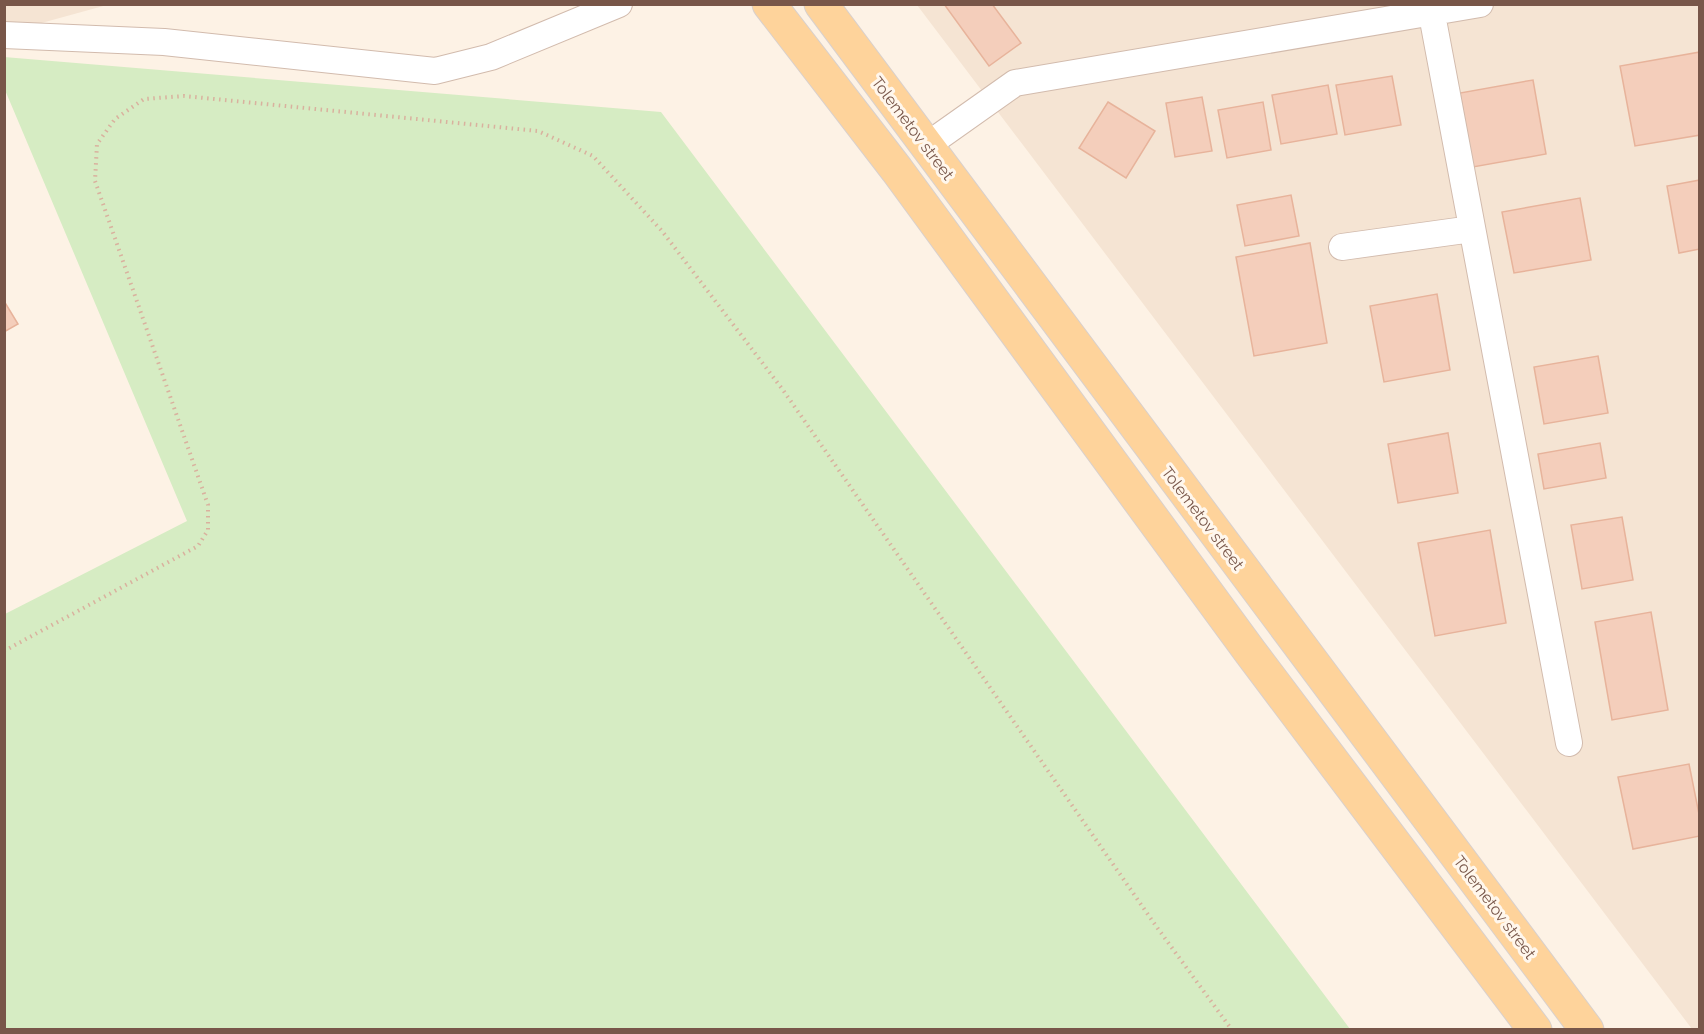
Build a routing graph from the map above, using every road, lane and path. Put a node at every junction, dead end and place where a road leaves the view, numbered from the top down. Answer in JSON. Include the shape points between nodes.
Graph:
{"nodes":[{"id":1,"x":619,"y":4,"type":"edge"},
{"id":2,"x":769,"y":4,"type":"edge"},
{"id":3,"x":821,"y":4,"type":"edge"},
{"id":4,"x":1480,"y":4,"type":"edge"},
{"id":5,"x":1430,"y":9,"type":"edge"},
{"id":6,"x":4,"y":35,"type":"edge"},
{"id":7,"x":926,"y":146,"type":"junction"},
{"id":8,"x":1472,"y":229,"type":"junction"},
{"id":9,"x":1342,"y":247,"type":"dead end"},
{"id":10,"x":4,"y":651,"type":"edge"},
{"id":11,"x":1569,"y":743,"type":"dead end"},
{"id":12,"x":1232,"y":1029,"type":"edge"},
{"id":13,"x":1535,"y":1029,"type":"edge"},
{"id":14,"x":1587,"y":1029,"type":"edge"}],
"edges":[{"from":1,"to":6,"type":"street","via":[[491,57],[435,71],[164,42]]},
{"from":2,"to":13,"type":"main road","via":[[897,170],[1251,653]]},
{"from":3,"to":7,"type":"main road","name":"Tolemetov street"},
{"from":4,"to":5,"type":"street"},
{"from":5,"to":7,"type":"street","via":[[1015,83]]},
{"from":5,"to":8,"type":"street"},
{"from":7,"to":14,"type":"main road","name":"Tolemetov street"},
{"from":8,"to":9,"type":"street"},
{"from":8,"to":11,"type":"street"},
{"from":10,"to":12,"type":"path","via":[[198,546],[208,530],[208,505],[95,181],[97,144],[115,119],[144,99],[184,96],[538,131],[593,156],[676,249],[783,390]]}]}
